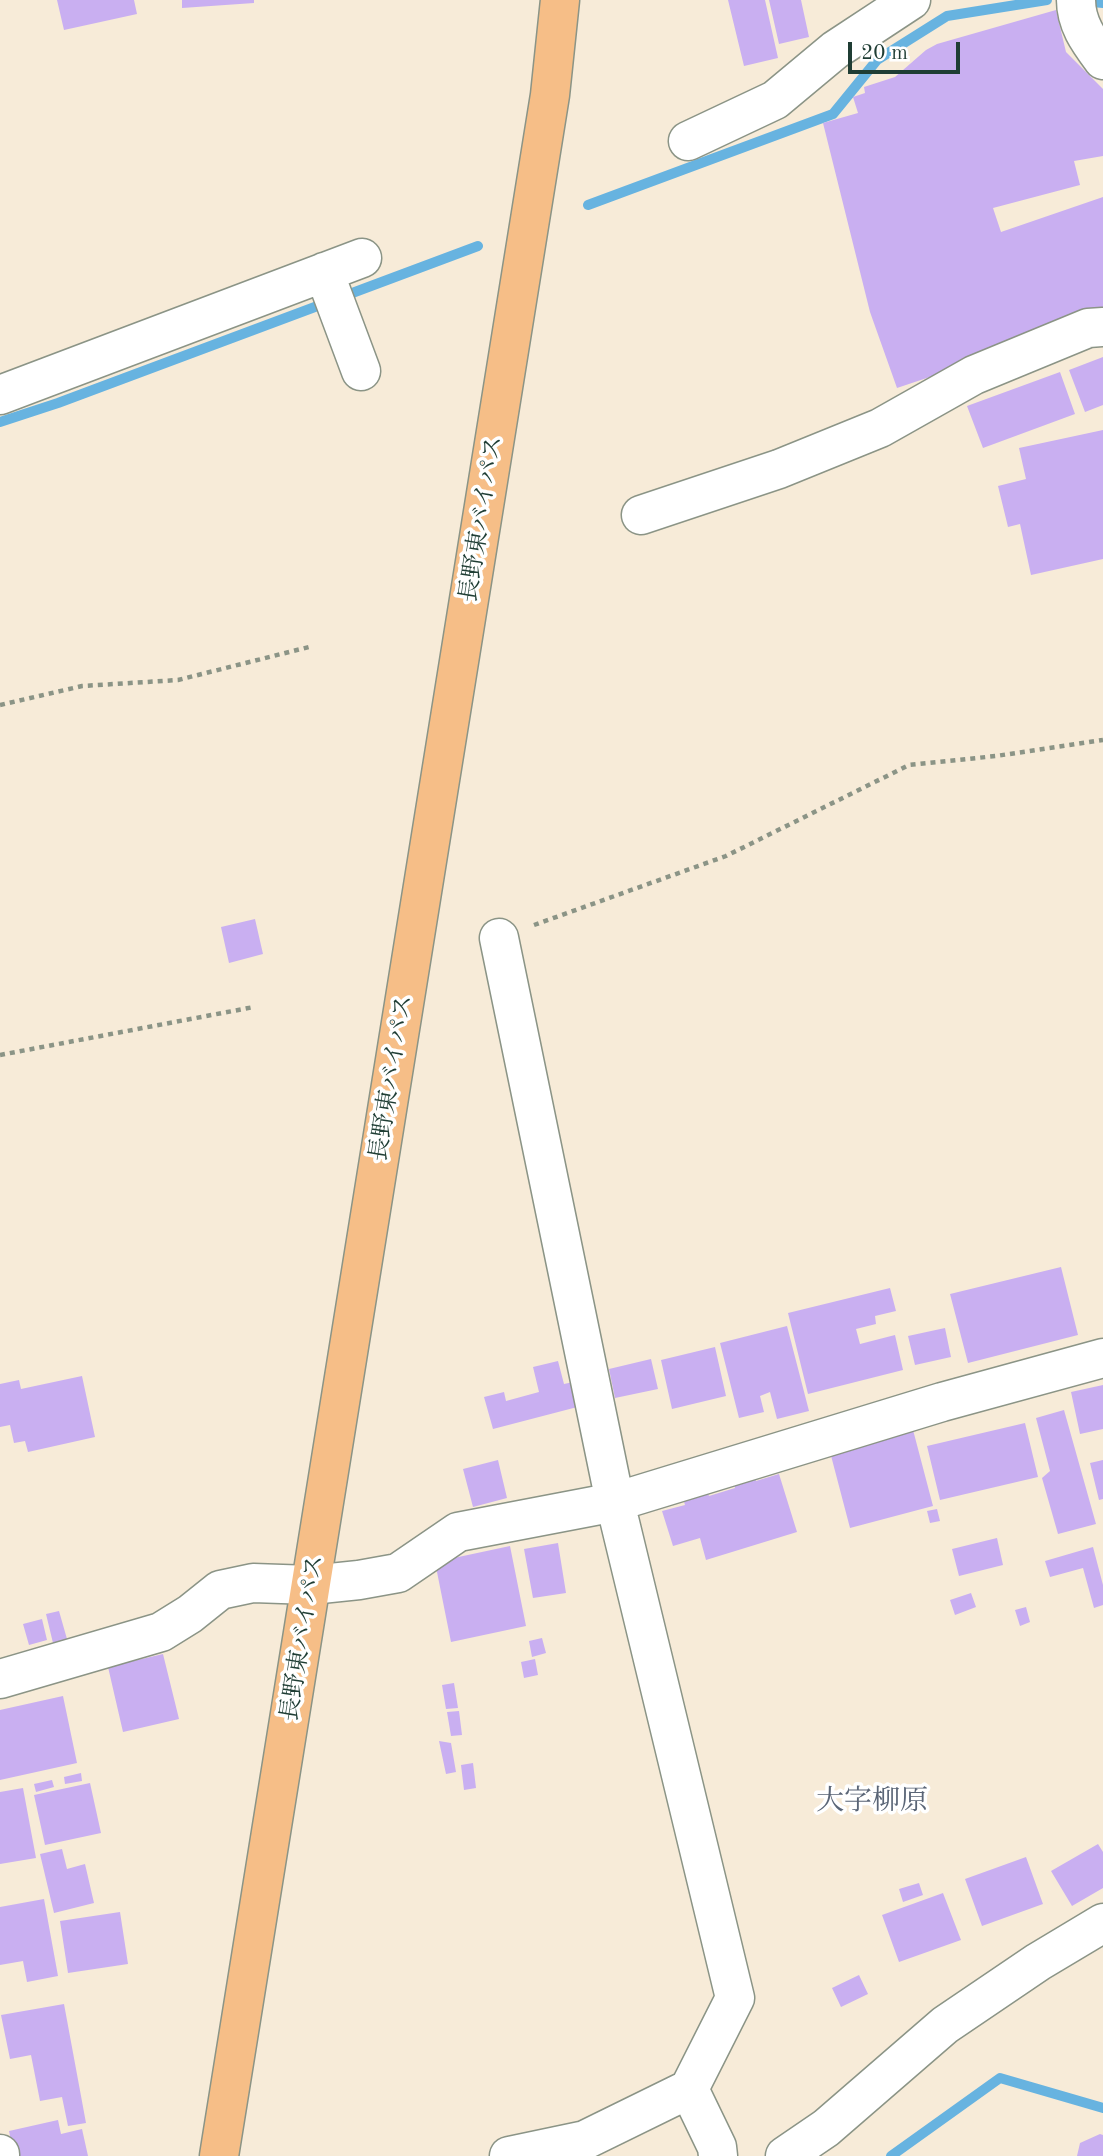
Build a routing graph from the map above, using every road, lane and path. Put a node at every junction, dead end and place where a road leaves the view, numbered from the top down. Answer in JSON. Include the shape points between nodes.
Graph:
{"nodes":[{"id":1,"x":560,"y":0,"type":"edge"},
{"id":2,"x":911,"y":0,"type":"edge"},
{"id":3,"x":1076,"y":6,"type":"edge"},
{"id":4,"x":1103,"y":60,"type":"edge"},
{"id":5,"x":688,"y":141,"type":"dead end"},
{"id":6,"x":362,"y":258,"type":"dead end"},
{"id":7,"x":324,"y":272,"type":"junction"},
{"id":8,"x":1103,"y":327,"type":"edge"},
{"id":9,"x":361,"y":371,"type":"dead end"},
{"id":10,"x":0,"y":395,"type":"edge"},
{"id":11,"x":641,"y":515,"type":"dead end"},
{"id":12,"x":309,"y":647,"type":"dead end"},
{"id":13,"x":0,"y":705,"type":"edge"},
{"id":14,"x":1103,"y":740,"type":"edge"},
{"id":15,"x":499,"y":938,"type":"joint"},
{"id":16,"x":254,"y":1007,"type":"dead end"},
{"id":17,"x":0,"y":1055,"type":"edge"},
{"id":18,"x":1103,"y":1358,"type":"edge"},
{"id":19,"x":615,"y":1502,"type":"junction"},
{"id":20,"x":311,"y":1585,"type":"junction"},
{"id":21,"x":0,"y":1679,"type":"edge"},
{"id":22,"x":1103,"y":1923,"type":"edge"},
{"id":23,"x":689,"y":2089,"type":"junction"},
{"id":24,"x":219,"y":2156,"type":"edge"},
{"id":25,"x":509,"y":2156,"type":"edge"},
{"id":26,"x":718,"y":2156,"type":"edge"},
{"id":27,"x":785,"y":2156,"type":"edge"}],
"edges":[{"from":1,"to":20,"type":"highway","name":"長野東バイパス","via":[[550,95]]},
{"from":2,"to":5,"type":"street","via":[[835,50],[775,100]]},
{"from":3,"to":4,"type":"street","via":[[1086,37]]},
{"from":6,"to":7,"type":"street"},
{"from":7,"to":9,"type":"street"},
{"from":7,"to":10,"type":"street"},
{"from":8,"to":11,"type":"street","via":[[1088,328],[974,375],[880,428],[779,469]]},
{"from":12,"to":13,"type":"path","via":[[178,681],[82,686]]},
{"from":14,"to":15,"type":"path","via":[[909,765],[726,856]]},
{"from":15,"to":19,"type":"street"},
{"from":16,"to":17,"type":"path"},
{"from":18,"to":19,"type":"street"},
{"from":19,"to":20,"type":"street","via":[[458,1532],[398,1573]]},
{"from":19,"to":23,"type":"street","via":[[735,1998]]},
{"from":20,"to":21,"type":"street","via":[[253,1583],[220,1590],[161,1632]]},
{"from":20,"to":24,"type":"highway","name":"長野東バイパス"},
{"from":22,"to":27,"type":"street","via":[[945,2025],[827,2128]]},
{"from":23,"to":25,"type":"street","via":[[585,2140]]},
{"from":23,"to":26,"type":"street"}]}
